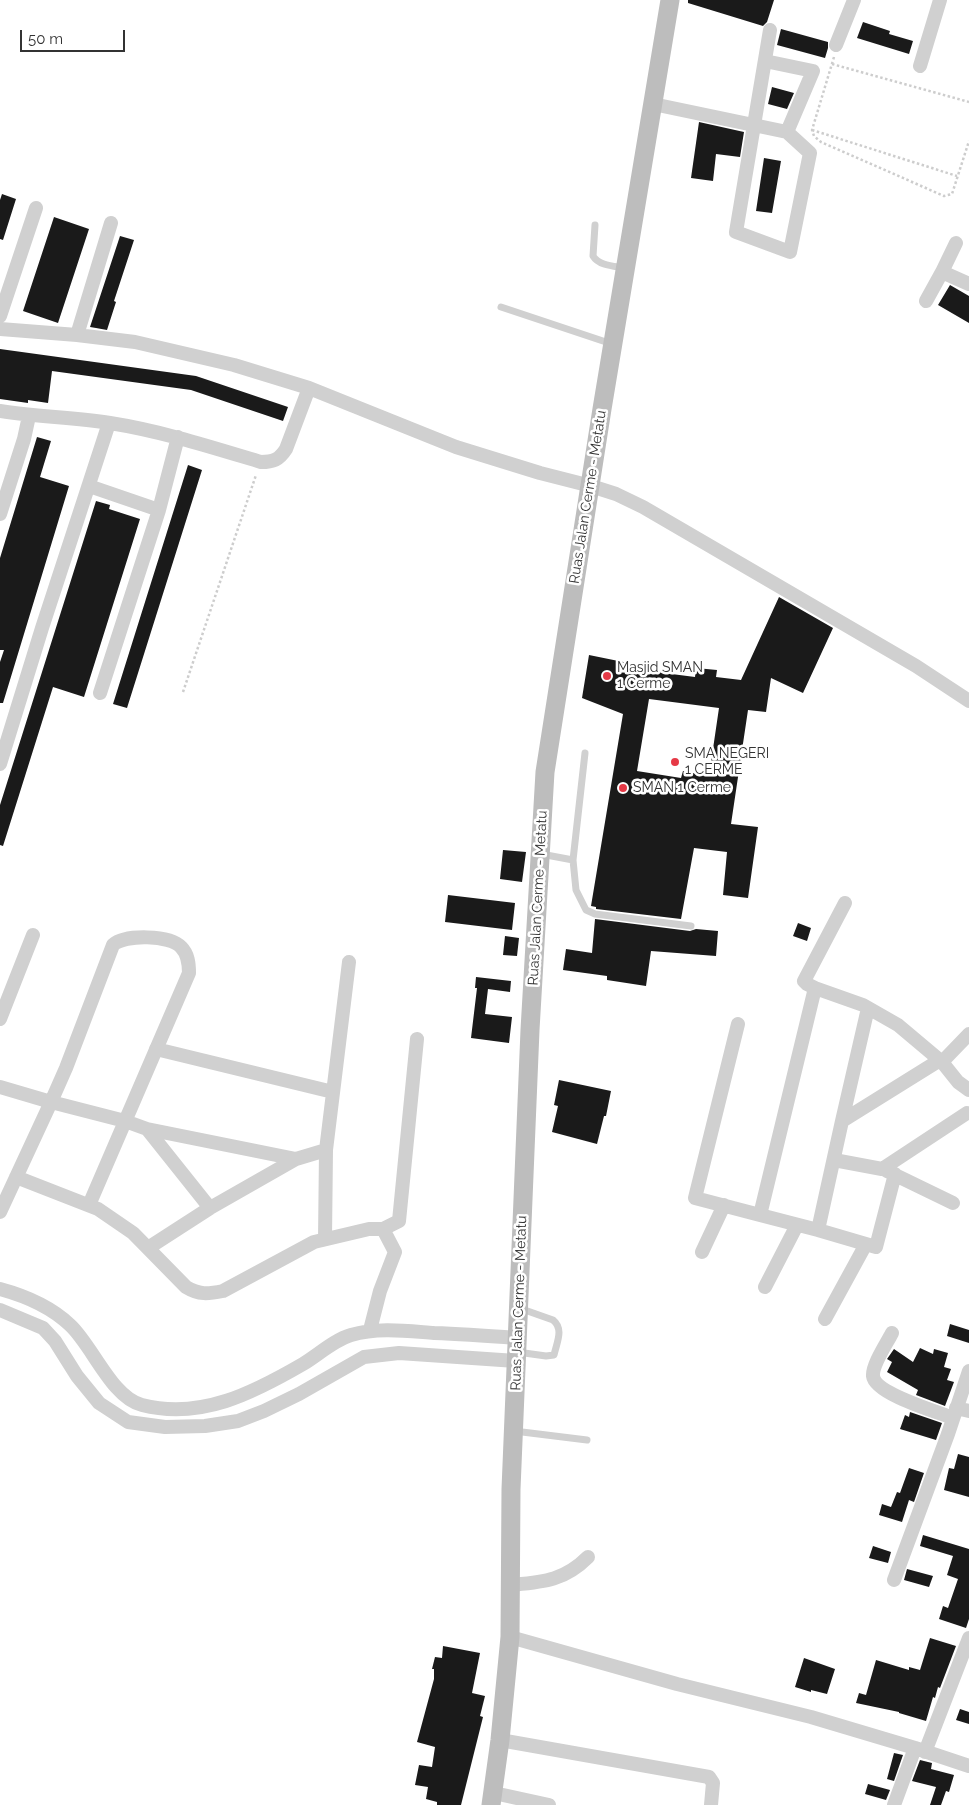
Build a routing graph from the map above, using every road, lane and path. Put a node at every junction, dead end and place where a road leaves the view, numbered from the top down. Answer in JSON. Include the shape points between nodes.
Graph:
{"nodes":[{"id":1,"x":670,"y":0,"type":"edge"},
{"id":2,"x":854,"y":0,"type":"edge"},
{"id":3,"x":940,"y":0,"type":"edge"},
{"id":4,"x":770,"y":30,"type":"dead end"},
{"id":5,"x":836,"y":45,"type":"dead end"},
{"id":6,"x":765,"y":61,"type":"junction"},
{"id":7,"x":920,"y":66,"type":"dead end"},
{"id":8,"x":969,"y":102,"type":"edge"},
{"id":9,"x":653,"y":104,"type":"junction"},
{"id":10,"x":754,"y":125,"type":"junction"},
{"id":11,"x":812,"y":130,"type":"junction"},
{"id":12,"x":788,"y":132,"type":"junction"},
{"id":13,"x":969,"y":141,"type":"edge"},
{"id":14,"x":957,"y":176,"type":"junction"},
{"id":15,"x":36,"y":208,"type":"dead end"},
{"id":16,"x":111,"y":222,"type":"dead end"},
{"id":17,"x":596,"y":224,"type":"dead end"},
{"id":18,"x":956,"y":243,"type":"dead end"},
{"id":19,"x":625,"y":268,"type":"junction"},
{"id":20,"x":942,"y":272,"type":"junction"},
{"id":21,"x":969,"y":284,"type":"edge"},
{"id":22,"x":926,"y":301,"type":"dead end"},
{"id":23,"x":501,"y":308,"type":"dead end"},
{"id":24,"x":0,"y":316,"type":"edge"},
{"id":25,"x":0,"y":329,"type":"edge"},
{"id":26,"x":77,"y":335,"type":"junction"},
{"id":27,"x":612,"y":344,"type":"junction"},
{"id":28,"x":309,"y":388,"type":"junction"},
{"id":29,"x":0,"y":411,"type":"edge"},
{"id":30,"x":29,"y":416,"type":"junction"},
{"id":31,"x":109,"y":423,"type":"junction"},
{"id":32,"x":178,"y":437,"type":"junction"},
{"id":33,"x":261,"y":462,"type":"junction"},
{"id":34,"x":89,"y":486,"type":"junction"},
{"id":35,"x":591,"y":486,"type":"junction"},
{"id":36,"x":158,"y":510,"type":"junction"},
{"id":37,"x":0,"y":514,"type":"edge"},
{"id":38,"x":183,"y":692,"type":"dead end"},
{"id":39,"x":100,"y":693,"type":"dead end"},
{"id":40,"x":969,"y":700,"type":"edge"},
{"id":41,"x":585,"y":753,"type":"dead end"},
{"id":42,"x":0,"y":764,"type":"edge"},
{"id":43,"x":540,"y":854,"type":"junction"},
{"id":44,"x":573,"y":860,"type":"junction"},
{"id":45,"x":845,"y":903,"type":"dead end"},
{"id":46,"x":691,"y":926,"type":"dead end"},
{"id":47,"x":33,"y":935,"type":"dead end"},
{"id":48,"x":349,"y":962,"type":"dead end"},
{"id":49,"x":815,"y":988,"type":"junction"},
{"id":50,"x":868,"y":1008,"type":"junction"},
{"id":51,"x":0,"y":1019,"type":"edge"},
{"id":52,"x":738,"y":1024,"type":"dead end"},
{"id":53,"x":969,"y":1034,"type":"edge"},
{"id":54,"x":417,"y":1039,"type":"dead end"},
{"id":55,"x":156,"y":1049,"type":"junction"},
{"id":56,"x":941,"y":1061,"type":"junction"},
{"id":57,"x":0,"y":1087,"type":"edge"},
{"id":58,"x":969,"y":1090,"type":"edge"},
{"id":59,"x":333,"y":1092,"type":"junction"},
{"id":60,"x":50,"y":1102,"type":"junction"},
{"id":61,"x":966,"y":1113,"type":"dead end"},
{"id":62,"x":125,"y":1121,"type":"junction"},
{"id":63,"x":842,"y":1121,"type":"junction"},
{"id":64,"x":147,"y":1129,"type":"junction"},
{"id":65,"x":326,"y":1150,"type":"junction"},
{"id":66,"x":296,"y":1159,"type":"junction"},
{"id":67,"x":834,"y":1160,"type":"junction"},
{"id":68,"x":882,"y":1169,"type":"junction"},
{"id":69,"x":896,"y":1174,"type":"junction"},
{"id":70,"x":16,"y":1177,"type":"junction"},
{"id":71,"x":953,"y":1203,"type":"dead end"},
{"id":72,"x":89,"y":1205,"type":"junction"},
{"id":73,"x":724,"y":1205,"type":"junction"},
{"id":74,"x":210,"y":1208,"type":"junction"},
{"id":75,"x":0,"y":1212,"type":"edge"},
{"id":76,"x":760,"y":1215,"type":"junction"},
{"id":77,"x":797,"y":1225,"type":"junction"},
{"id":78,"x":384,"y":1229,"type":"junction"},
{"id":79,"x":818,"y":1230,"type":"junction"},
{"id":80,"x":325,"y":1239,"type":"junction"},
{"id":81,"x":866,"y":1244,"type":"junction"},
{"id":82,"x":148,"y":1248,"type":"junction"},
{"id":83,"x":702,"y":1252,"type":"dead end"},
{"id":84,"x":765,"y":1286,"type":"dead end"},
{"id":85,"x":0,"y":1289,"type":"edge"},
{"id":86,"x":518,"y":1308,"type":"junction"},
{"id":87,"x":0,"y":1310,"type":"edge"},
{"id":88,"x":825,"y":1319,"type":"dead end"},
{"id":89,"x":370,"y":1330,"type":"junction"},
{"id":90,"x":892,"y":1333,"type":"dead end"},
{"id":91,"x":517,"y":1350,"type":"junction"},
{"id":92,"x":294,"y":1368,"type":"junction"},
{"id":93,"x":969,"y":1371,"type":"edge"},
{"id":94,"x":265,"y":1384,"type":"junction"},
{"id":95,"x":305,"y":1390,"type":"junction"},
{"id":96,"x":140,"y":1405,"type":"junction"},
{"id":97,"x":275,"y":1406,"type":"junction"},
{"id":98,"x":959,"y":1412,"type":"edge"},
{"id":99,"x":128,"y":1422,"type":"junction"},
{"id":100,"x":514,"y":1431,"type":"junction"},
{"id":101,"x":587,"y":1440,"type":"dead end"},
{"id":102,"x":588,"y":1557,"type":"dead end"},
{"id":103,"x":894,"y":1580,"type":"dead end"},
{"id":104,"x":511,"y":1585,"type":"junction"},
{"id":105,"x":510,"y":1636,"type":"junction"},
{"id":106,"x":969,"y":1638,"type":"edge"},
{"id":107,"x":500,"y":1740,"type":"junction"},
{"id":108,"x":920,"y":1750,"type":"junction"},
{"id":109,"x":969,"y":1766,"type":"edge"},
{"id":110,"x":493,"y":1799,"type":"edge"},
{"id":111,"x":549,"y":1805,"type":"edge"},
{"id":112,"x":710,"y":1805,"type":"edge"},
{"id":113,"x":894,"y":1805,"type":"edge"}],
"edges":[{"from":1,"to":9,"type":"main road","name":"Ruas Jalan Cerme - Metatu"},
{"from":2,"to":5,"type":"street"},
{"from":3,"to":7,"type":"street"},
{"from":4,"to":6,"type":"street"},
{"from":6,"to":10,"type":"street"},
{"from":6,"to":12,"type":"street","via":[[813,71]]},
{"from":8,"to":11,"type":"path","via":[[832,64]]},
{"from":9,"to":10,"type":"street"},
{"from":9,"to":19,"type":"main road","name":"Ruas Jalan Cerme - Metatu"},
{"from":10,"to":12,"type":"street"},
{"from":10,"to":12,"type":"street","via":[[736,232],[790,252],[810,153]]},
{"from":11,"to":14,"type":"path"},
{"from":11,"to":14,"type":"path","via":[[821,142],[944,196],[952,194]]},
{"from":13,"to":14,"type":"path"},
{"from":15,"to":24,"type":"street"},
{"from":16,"to":26,"type":"street"},
{"from":17,"to":19,"type":"lane","via":[[594,260]]},
{"from":18,"to":20,"type":"street"},
{"from":19,"to":27,"type":"main road","name":"Ruas Jalan Cerme - Metatu"},
{"from":20,"to":21,"type":"street"},
{"from":20,"to":22,"type":"street"},
{"from":23,"to":27,"type":"lane"},
{"from":25,"to":26,"type":"street"},
{"from":26,"to":28,"type":"street","via":[[144,344],[234,365]]},
{"from":27,"to":35,"type":"main road","name":"Ruas Jalan Cerme - Metatu"},
{"from":28,"to":33,"type":"street","via":[[282,457],[273,462]]},
{"from":28,"to":35,"type":"street","via":[[456,447]]},
{"from":29,"to":30,"type":"street"},
{"from":30,"to":31,"type":"street"},
{"from":30,"to":37,"type":"street"},
{"from":31,"to":32,"type":"street"},
{"from":31,"to":34,"type":"street"},
{"from":32,"to":33,"type":"street"},
{"from":32,"to":36,"type":"street"},
{"from":33,"to":38,"type":"path"},
{"from":34,"to":36,"type":"street"},
{"from":34,"to":42,"type":"street"},
{"from":35,"to":40,"type":"street","via":[[616,494],[658,515]]},
{"from":35,"to":43,"type":"main road","name":"Ruas Jalan Cerme - Metatu","via":[[545,772]]},
{"from":36,"to":39,"type":"street"},
{"from":41,"to":44,"type":"lane"},
{"from":43,"to":44,"type":"lane"},
{"from":43,"to":86,"type":"main road","name":"Ruas Jalan Cerme - Metatu"},
{"from":44,"to":46,"type":"lane","via":[[576,890],[586,910],[595,914]]},
{"from":45,"to":49,"type":"street","via":[[804,981]]},
{"from":47,"to":51,"type":"street"},
{"from":48,"to":59,"type":"street"},
{"from":49,"to":50,"type":"street"},
{"from":49,"to":76,"type":"street"},
{"from":50,"to":56,"type":"street","via":[[898,1026]]},
{"from":50,"to":63,"type":"street"},
{"from":52,"to":73,"type":"street","via":[[696,1198]]},
{"from":53,"to":56,"type":"street"},
{"from":54,"to":78,"type":"street","via":[[399,1220]]},
{"from":55,"to":59,"type":"street"},
{"from":55,"to":60,"type":"street","via":[[189,973],[186,954],[173,942],[119,940],[108,956]]},
{"from":55,"to":62,"type":"street"},
{"from":56,"to":58,"type":"street"},
{"from":56,"to":63,"type":"street"},
{"from":57,"to":60,"type":"street"},
{"from":59,"to":65,"type":"street"},
{"from":60,"to":62,"type":"street"},
{"from":60,"to":70,"type":"street"},
{"from":61,"to":68,"type":"street"},
{"from":62,"to":64,"type":"street"},
{"from":62,"to":72,"type":"street"},
{"from":63,"to":67,"type":"street"},
{"from":64,"to":66,"type":"street"},
{"from":64,"to":74,"type":"street"},
{"from":65,"to":66,"type":"street"},
{"from":65,"to":80,"type":"street"},
{"from":66,"to":74,"type":"street"},
{"from":67,"to":68,"type":"street"},
{"from":67,"to":79,"type":"street"},
{"from":68,"to":69,"type":"street"},
{"from":69,"to":71,"type":"street"},
{"from":69,"to":81,"type":"street","via":[[876,1247]]},
{"from":70,"to":72,"type":"street"},
{"from":70,"to":75,"type":"street"},
{"from":72,"to":82,"type":"street","via":[[133,1233]]},
{"from":73,"to":76,"type":"street"},
{"from":73,"to":83,"type":"street"},
{"from":74,"to":82,"type":"street"},
{"from":76,"to":77,"type":"street"},
{"from":77,"to":79,"type":"street"},
{"from":77,"to":84,"type":"street"},
{"from":78,"to":80,"type":"street","via":[[369,1229]]},
{"from":78,"to":89,"type":"street","via":[[395,1252]]},
{"from":79,"to":81,"type":"street"},
{"from":80,"to":82,"type":"street","via":[[223,1291],[206,1294],[186,1287]]},
{"from":81,"to":88,"type":"street"},
{"from":85,"to":96,"type":"street","via":[[45,1306],[71,1326],[124,1395]]},
{"from":86,"to":91,"type":"main road","name":"Ruas Jalan Cerme - Metatu"},
{"from":86,"to":91,"type":"lane","via":[[553,1320],[560,1330],[554,1354],[546,1356]]},
{"from":87,"to":99,"type":"street","via":[[43,1328],[99,1403]]},
{"from":89,"to":91,"type":"street","via":[[398,1330]]},
{"from":89,"to":92,"type":"street","via":[[349,1335]]},
{"from":90,"to":98,"type":"street","via":[[876,1364],[875,1381],[904,1400]]},
{"from":91,"to":95,"type":"street","via":[[399,1352],[364,1357]]},
{"from":91,"to":100,"type":"main road","name":"Ruas Jalan Cerme - Metatu"},
{"from":92,"to":94,"type":"street"},
{"from":92,"to":95,"type":"street"},
{"from":93,"to":98,"type":"street"},
{"from":94,"to":96,"type":"street","via":[[240,1397],[209,1407]]},
{"from":94,"to":97,"type":"street"},
{"from":95,"to":97,"type":"street"},
{"from":96,"to":99,"type":"street"},
{"from":97,"to":99,"type":"street","via":[[238,1420],[205,1426],[165,1427]]},
{"from":98,"to":103,"type":"street"},
{"from":100,"to":101,"type":"lane"},
{"from":100,"to":104,"type":"main road","name":"Ruas Jalan Cerme - Metatu"},
{"from":102,"to":104,"type":"street","via":[[577,1568],[560,1577]]},
{"from":104,"to":105,"type":"main road","name":"Ruas Jalan Cerme - Metatu"},
{"from":105,"to":107,"type":"main road","name":"Ruas Jalan Cerme - Metatu"},
{"from":105,"to":108,"type":"street","via":[[677,1684],[811,1717]]},
{"from":106,"to":108,"type":"street"},
{"from":107,"to":110,"type":"main road","name":"Ruas Jalan Cerme - Metatu"},
{"from":107,"to":112,"type":"street","via":[[709,1777],[713,1783]]},
{"from":108,"to":109,"type":"street"},
{"from":108,"to":113,"type":"street"},
{"from":110,"to":111,"type":"street"}]}
